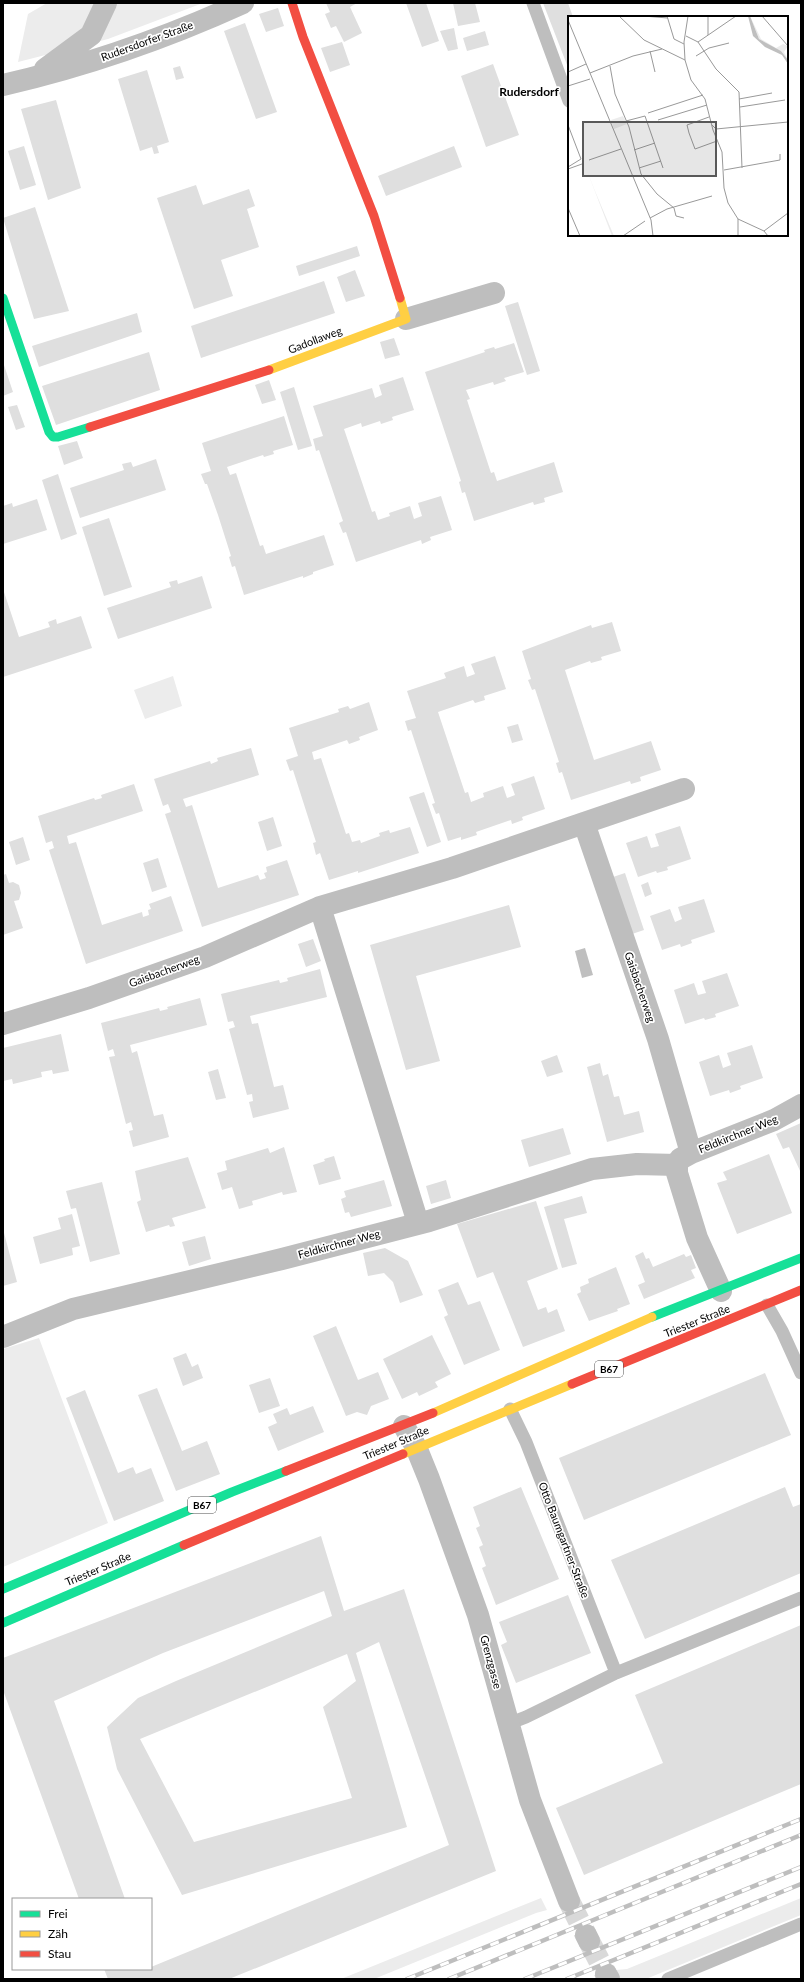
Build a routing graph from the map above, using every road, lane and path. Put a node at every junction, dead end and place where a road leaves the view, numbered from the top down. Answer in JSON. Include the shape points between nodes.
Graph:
{"nodes":[{"id":1,"x":106,"y":3,"type":"edge"},
{"id":2,"x":244,"y":3,"type":"edge"},
{"id":3,"x":292,"y":3,"type":"edge"},
{"id":4,"x":533,"y":3,"type":"edge"},
{"id":5,"x":33,"y":78,"type":"junction"},
{"id":6,"x":3,"y":85,"type":"edge"},
{"id":7,"x":568,"y":98,"type":"edge"},
{"id":8,"x":494,"y":293,"type":"dead end"},
{"id":9,"x":3,"y":298,"type":"edge"},
{"id":10,"x":406,"y":319,"type":"junction"},
{"id":11,"x":684,"y":789,"type":"dead end"},
{"id":12,"x":584,"y":823,"type":"junction"},
{"id":13,"x":320,"y":907,"type":"junction"},
{"id":14,"x":3,"y":1024,"type":"edge"},
{"id":15,"x":801,"y":1105,"type":"edge"},
{"id":16,"x":684,"y":1159,"type":"junction"},
{"id":17,"x":418,"y":1223,"type":"junction"},
{"id":18,"x":801,"y":1258,"type":"edge"},
{"id":19,"x":801,"y":1290,"type":"edge"},
{"id":20,"x":721,"y":1291,"type":"junction"},
{"id":21,"x":767,"y":1305,"type":"junction"},
{"id":22,"x":3,"y":1337,"type":"edge"},
{"id":23,"x":801,"y":1373,"type":"edge"},
{"id":24,"x":510,"y":1409,"type":"junction"},
{"id":25,"x":404,"y":1426,"type":"junction"},
{"id":26,"x":416,"y":1448,"type":"junction"},
{"id":27,"x":3,"y":1590,"type":"edge"},
{"id":28,"x":801,"y":1598,"type":"edge"},
{"id":29,"x":3,"y":1623,"type":"edge"},
{"id":30,"x":616,"y":1672,"type":"junction"},
{"id":31,"x":508,"y":1724,"type":"junction"},
{"id":32,"x":569,"y":1901,"type":"tunnel mouth"},
{"id":33,"x":801,"y":1924,"type":"edge"},
{"id":34,"x":668,"y":1979,"type":"edge"}],
"edges":[{"from":1,"to":5,"type":"street","via":[[91,35]]},
{"from":2,"to":5,"type":"street","name":"Rudersdorfer Straße","via":[[128,50]]},
{"from":3,"to":10,"type":"main road","via":[[374,216]]},
{"from":4,"to":7,"type":"lane"},
{"from":5,"to":6,"type":"street","name":"Rudersdorfer Straße"},
{"from":8,"to":10,"type":"street"},
{"from":9,"to":10,"type":"main road","name":"Gadollaweg","via":[[49,432],[58,438],[287,364]]},
{"from":11,"to":12,"type":"street","name":"Gaisbacherweg"},
{"from":12,"to":13,"type":"street","name":"Gaisbacherweg","via":[[452,868]]},
{"from":12,"to":16,"type":"street","name":"Gaisbacherweg","via":[[658,1039]]},
{"from":13,"to":14,"type":"street","name":"Gaisbacherweg","via":[[205,957],[90,998]]},
{"from":13,"to":17,"type":"street"},
{"from":15,"to":16,"type":"street","name":"Feldkirchner Weg","via":[[774,1120]]},
{"from":16,"to":17,"type":"street","name":"Feldkirchner Weg","via":[[592,1169]]},
{"from":16,"to":20,"type":"street","via":[[676,1173],[697,1238]]},
{"from":17,"to":22,"type":"street","name":"Feldkirchner Weg","via":[[282,1259],[73,1309]]},
{"from":18,"to":20,"type":"main road","name":"Triester Straße","number":"B67"},
{"from":19,"to":21,"type":"main road","name":"Triester Straße","number":"B67"},
{"from":20,"to":25,"type":"main road","name":"Triester Straße","number":"B67","via":[[620,1330]]},
{"from":21,"to":23,"type":"lane"},
{"from":21,"to":24,"type":"main road","name":"Triester Straße","number":"B67"},
{"from":24,"to":26,"type":"main road","name":"Triester Straße","number":"B67"},
{"from":24,"to":30,"type":"lane","name":"Otto Baumgartner-Straße","via":[[526,1442]]},
{"from":25,"to":26,"type":"street","name":"Grenzgasse"},
{"from":25,"to":27,"type":"main road","name":"Triester Straße","number":"B67","via":[[232,1492]]},
{"from":26,"to":29,"type":"main road","name":"Triester Straße","number":"B67"},
{"from":26,"to":31,"type":"street","name":"Grenzgasse","via":[[478,1615]]},
{"from":28,"to":30,"type":"lane"},
{"from":30,"to":31,"type":"lane"},
{"from":31,"to":32,"type":"street","name":"Grenzgasse","via":[[530,1800]]},
{"from":33,"to":34,"type":"lane"}]}
